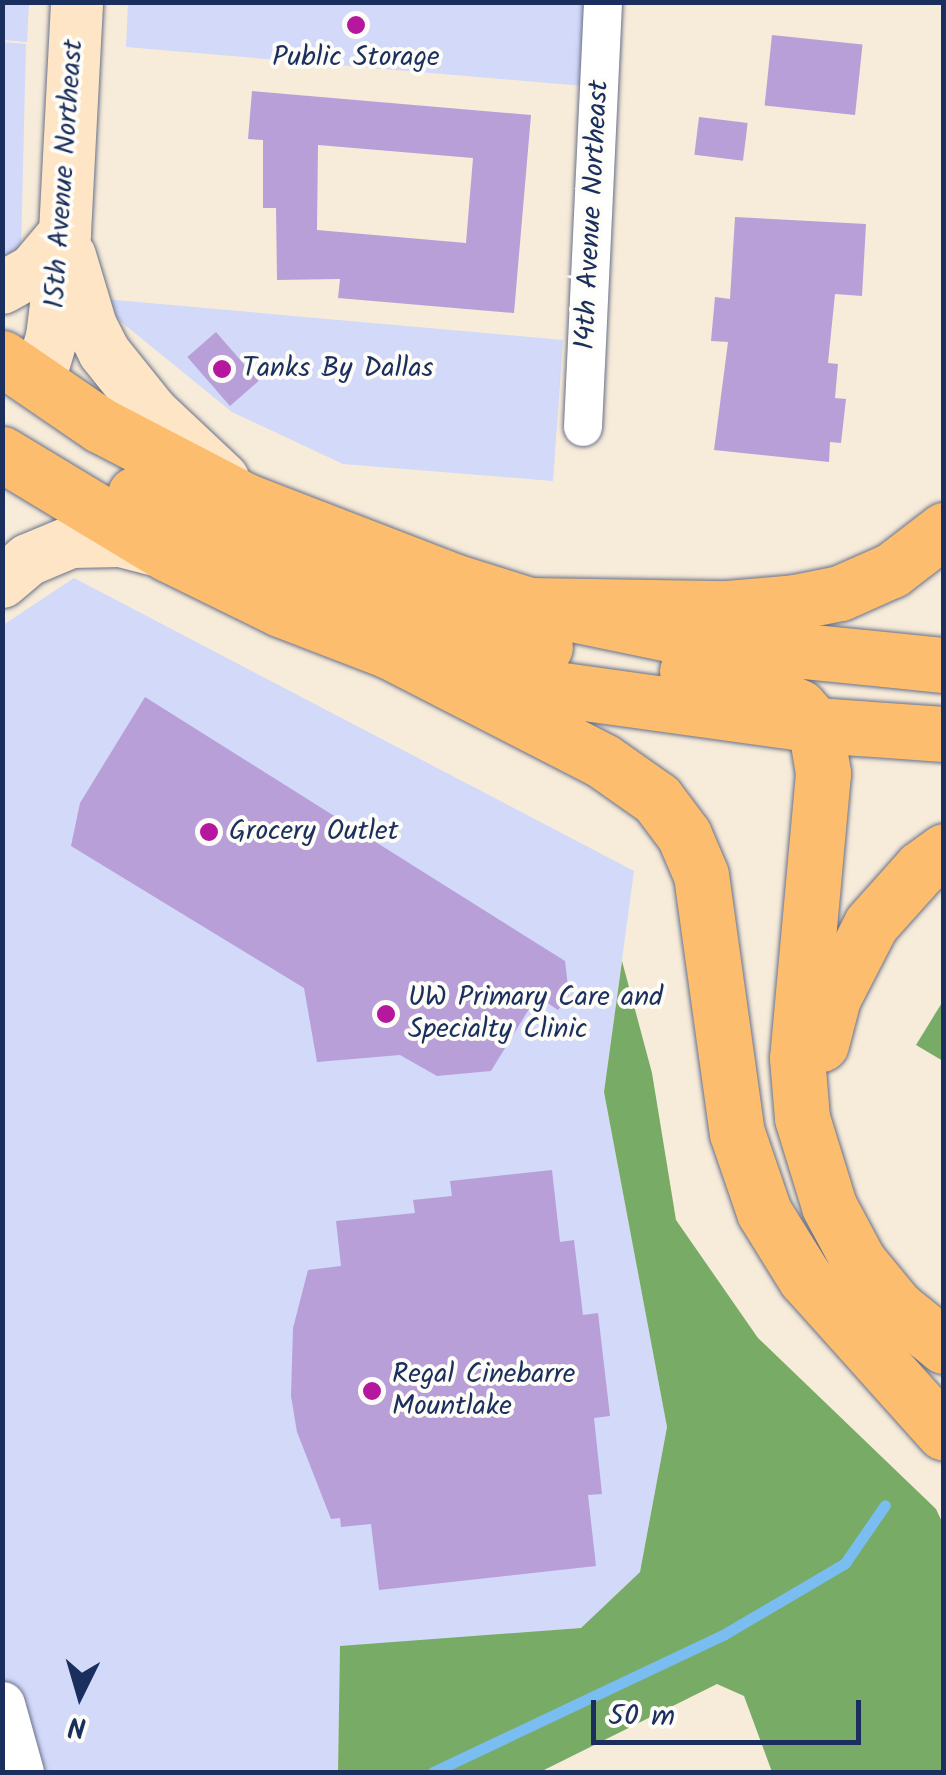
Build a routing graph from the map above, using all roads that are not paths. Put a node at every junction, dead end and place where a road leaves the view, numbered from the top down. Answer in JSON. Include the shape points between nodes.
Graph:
{"nodes":[{"id":1,"x":77,"y":2,"type":"edge"},
{"id":2,"x":603,"y":2,"type":"edge"},
{"id":3,"x":65,"y":233,"type":"junction"},
{"id":4,"x":2,"y":288,"type":"edge"},
{"id":5,"x":14,"y":377,"type":"edge"},
{"id":6,"x":583,"y":427,"type":"dead end"},
{"id":7,"x":4,"y":458,"type":"edge"},
{"id":8,"x":246,"y":501,"type":"junction"},
{"id":9,"x":944,"y":530,"type":"edge"},
{"id":10,"x":168,"y":554,"type":"junction"},
{"id":11,"x":2,"y":582,"type":"edge"},
{"id":12,"x":530,"y":606,"type":"junction"},
{"id":13,"x":389,"y":651,"type":"junction"},
{"id":14,"x":944,"y":665,"type":"edge"},
{"id":15,"x":686,"y":671,"type":"junction"},
{"id":16,"x":944,"y":682,"type":"edge"},
{"id":17,"x":814,"y":725,"type":"junction"},
{"id":18,"x":944,"y":734,"type":"edge"},
{"id":19,"x":944,"y":851,"type":"edge"},
{"id":20,"x":829,"y":1206,"type":"junction"},
{"id":21,"x":944,"y":1346,"type":"edge"},
{"id":22,"x":944,"y":1434,"type":"edge"},
{"id":23,"x":2,"y":1704,"type":"edge"},
{"id":24,"x":21,"y":1772,"type":"edge"}],
"edges":[{"from":1,"to":3,"type":"main road","name":"15th Avenue Northeast"},
{"from":2,"to":6,"type":"street","name":"14th Avenue Northeast"},
{"from":3,"to":4,"type":"main road","via":[[33,271]]},
{"from":3,"to":5,"type":"main road","name":"15th Avenue Northeast","via":[[52,337]]},
{"from":3,"to":8,"type":"main road","via":[[104,352],[152,412]]},
{"from":5,"to":7,"type":"main road","name":"15th Avenue Northeast"},
{"from":5,"to":8,"type":"main road"},
{"from":7,"to":10,"type":"main road"},
{"from":7,"to":15,"type":"main road","via":[[68,461],[199,526],[397,608],[545,647]]},
{"from":8,"to":12,"type":"main road"},
{"from":9,"to":12,"type":"main road","via":[[892,570],[840,593],[795,602],[678,609]]},
{"from":10,"to":11,"type":"main road","via":[[121,541],[72,542],[28,560]]},
{"from":10,"to":13,"type":"main road","via":[[280,609]]},
{"from":12,"to":14,"type":"main road","via":[[704,640]]},
{"from":13,"to":17,"type":"main road","via":[[556,689]]},
{"from":13,"to":22,"type":"main road","via":[[604,761],[657,799],[684,835],[700,875],[737,1133],[756,1194],[805,1278]]},
{"from":15,"to":16,"type":"main road","via":[[714,664],[915,685]]},
{"from":15,"to":17,"type":"main road","via":[[711,688],[777,697]]},
{"from":17,"to":18,"type":"main road"},
{"from":17,"to":20,"type":"main road","via":[[823,773],[797,1090]]},
{"from":19,"to":20,"type":"main road","via":[[871,924],[833,998],[816,1087]]},
{"from":20,"to":21,"type":"main road","via":[[859,1262],[896,1307]]},
{"from":23,"to":24,"type":"street"}]}
